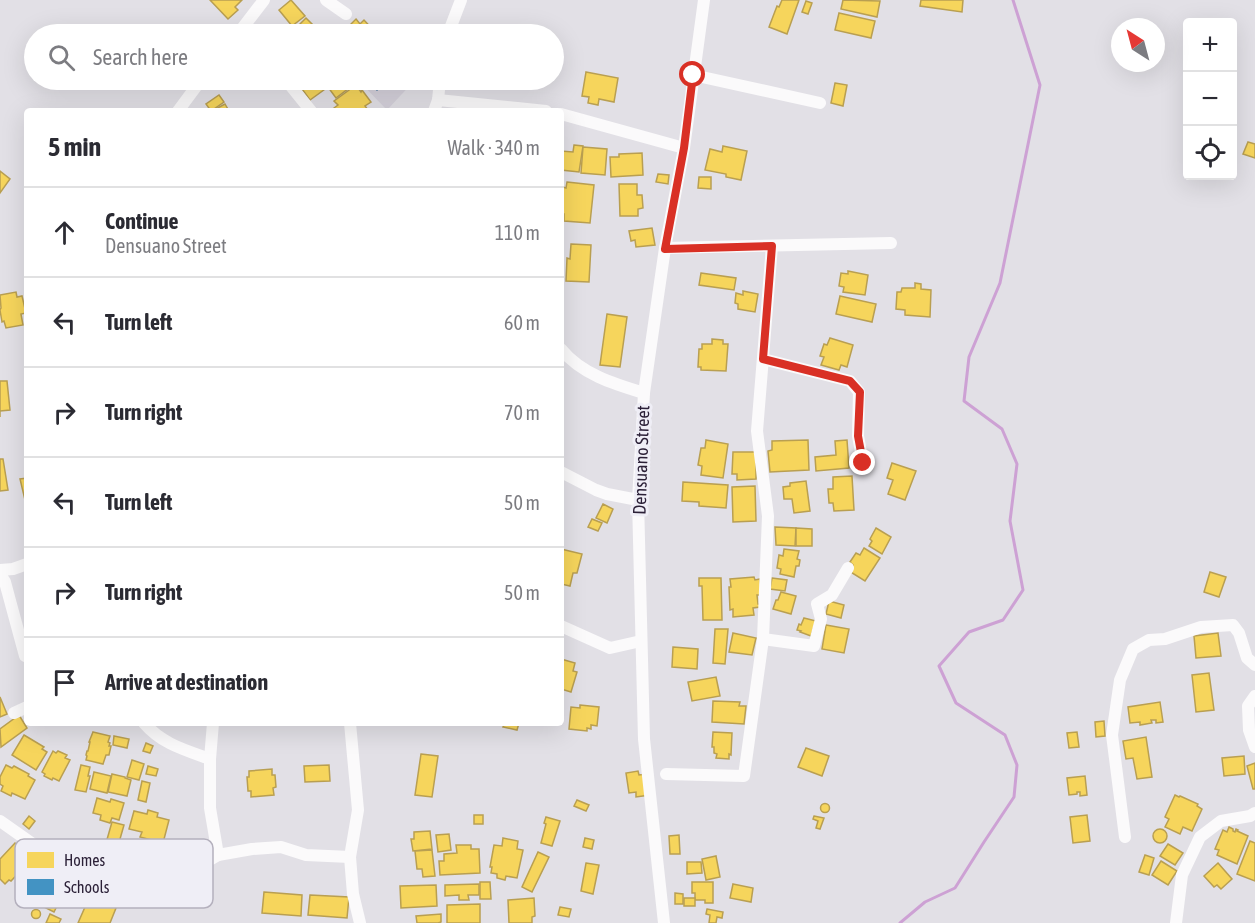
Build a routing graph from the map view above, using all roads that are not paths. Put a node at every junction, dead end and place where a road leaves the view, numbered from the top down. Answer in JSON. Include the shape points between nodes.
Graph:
{"nodes":[{"id":1,"x":264,"y":0,"type":"edge"},
{"id":2,"x":326,"y":0,"type":"edge"},
{"id":3,"x":461,"y":0,"type":"edge"},
{"id":4,"x":704,"y":0,"type":"edge"},
{"id":5,"x":346,"y":14,"type":"dead end"},
{"id":6,"x":249,"y":24,"type":"edge"},
{"id":7,"x":452,"y":24,"type":"edge"},
{"id":8,"x":693,"y":75,"type":"junction"},
{"id":9,"x":194,"y":90,"type":"edge"},
{"id":10,"x":294,"y":90,"type":"edge"},
{"id":11,"x":438,"y":90,"type":"edge"},
{"id":12,"x":820,"y":103,"type":"dead end"},
{"id":13,"x":436,"y":105,"type":"edge"},
{"id":14,"x":180,"y":108,"type":"edge"},
{"id":15,"x":309,"y":108,"type":"edge"},
{"id":16,"x":491,"y":108,"type":"edge"},
{"id":17,"x":564,"y":115,"type":"edge"},
{"id":18,"x":684,"y":148,"type":"junction"},
{"id":19,"x":891,"y":243,"type":"dead end"},
{"id":20,"x":772,"y":246,"type":"junction"},
{"id":21,"x":665,"y":249,"type":"junction"},
{"id":22,"x":564,"y":353,"type":"edge"},
{"id":23,"x":763,"y":359,"type":"junction"},
{"id":24,"x":644,"y":393,"type":"junction"},
{"id":25,"x":863,"y":463,"type":"dead end"},
{"id":26,"x":564,"y":474,"type":"edge"},
{"id":27,"x":638,"y":500,"type":"junction"},
{"id":28,"x":24,"y":565,"type":"edge"},
{"id":29,"x":848,"y":568,"type":"dead end"},
{"id":30,"x":0,"y":572,"type":"edge"},
{"id":31,"x":564,"y":627,"type":"edge"},
{"id":32,"x":763,"y":639,"type":"junction"},
{"id":33,"x":642,"y":640,"type":"junction"},
{"id":34,"x":24,"y":653,"type":"edge"},
{"id":35,"x":1255,"y":665,"type":"edge"},
{"id":36,"x":1255,"y":696,"type":"edge"},
{"id":37,"x":24,"y":708,"type":"edge"},
{"id":38,"x":14,"y":713,"type":"dead end"},
{"id":39,"x":146,"y":726,"type":"edge"},
{"id":40,"x":213,"y":726,"type":"edge"},
{"id":41,"x":350,"y":726,"type":"edge"},
{"id":42,"x":1255,"y":747,"type":"edge"},
{"id":43,"x":210,"y":759,"type":"junction"},
{"id":44,"x":666,"y":774,"type":"dead end"},
{"id":45,"x":1255,"y":813,"type":"edge"},
{"id":46,"x":0,"y":821,"type":"edge"},
{"id":47,"x":1125,"y":837,"type":"dead end"},
{"id":48,"x":26,"y":839,"type":"edge"},
{"id":49,"x":218,"y":855,"type":"junction"},
{"id":50,"x":350,"y":857,"type":"junction"},
{"id":51,"x":213,"y":858,"type":"edge"},
{"id":52,"x":360,"y":923,"type":"edge"},
{"id":53,"x":664,"y":923,"type":"edge"},
{"id":54,"x":1176,"y":923,"type":"edge"}],
"edges":[{"from":1,"to":6,"type":"street"},
{"from":2,"to":5,"type":"street"},
{"from":3,"to":7,"type":"street"},
{"from":4,"to":8,"type":"street","name":"Densuano Street"},
{"from":8,"to":12,"type":"street"},
{"from":8,"to":18,"type":"street","name":"Densuano Street"},
{"from":9,"to":14,"type":"street"},
{"from":10,"to":15,"type":"street"},
{"from":11,"to":13,"type":"street"},
{"from":13,"to":16,"type":"street"},
{"from":17,"to":18,"type":"street"},
{"from":18,"to":21,"type":"street","name":"Densuano Street"},
{"from":19,"to":20,"type":"street"},
{"from":20,"to":21,"type":"street"},
{"from":20,"to":23,"type":"street"},
{"from":21,"to":24,"type":"street","name":"Densuano Street"},
{"from":22,"to":24,"type":"street","via":[[604,381]]},
{"from":23,"to":25,"type":"street","via":[[850,381],[860,392],[858,436]]},
{"from":23,"to":32,"type":"street","via":[[757,431],[768,516]]},
{"from":24,"to":27,"type":"street","name":"Densuano Street"},
{"from":26,"to":27,"type":"street","via":[[607,494]]},
{"from":27,"to":33,"type":"street","name":"Densuano Street"},
{"from":28,"to":30,"type":"street"},
{"from":29,"to":32,"type":"street","via":[[832,595],[817,604],[821,619],[814,646]]},
{"from":30,"to":34,"type":"street"},
{"from":31,"to":33,"type":"street","via":[[609,648]]},
{"from":32,"to":44,"type":"street","via":[[744,776]]},
{"from":33,"to":53,"type":"street","name":"Densuano Street","via":[[644,739]]},
{"from":35,"to":47,"type":"street","via":[[1247,658],[1233,625],[1201,627],[1149,640],[1132,650],[1120,680],[1112,735]]},
{"from":36,"to":42,"type":"street","via":[[1248,706]]},
{"from":37,"to":38,"type":"street"},
{"from":39,"to":43,"type":"street","via":[[171,745]]},
{"from":40,"to":43,"type":"street"},
{"from":41,"to":50,"type":"street","via":[[358,810]]},
{"from":43,"to":49,"type":"street","via":[[210,808]]},
{"from":45,"to":54,"type":"street","via":[[1221,821],[1200,837],[1182,875]]},
{"from":46,"to":48,"type":"street"},
{"from":49,"to":50,"type":"street","via":[[281,847],[306,855]]},
{"from":49,"to":51,"type":"street"},
{"from":50,"to":52,"type":"street"}]}
